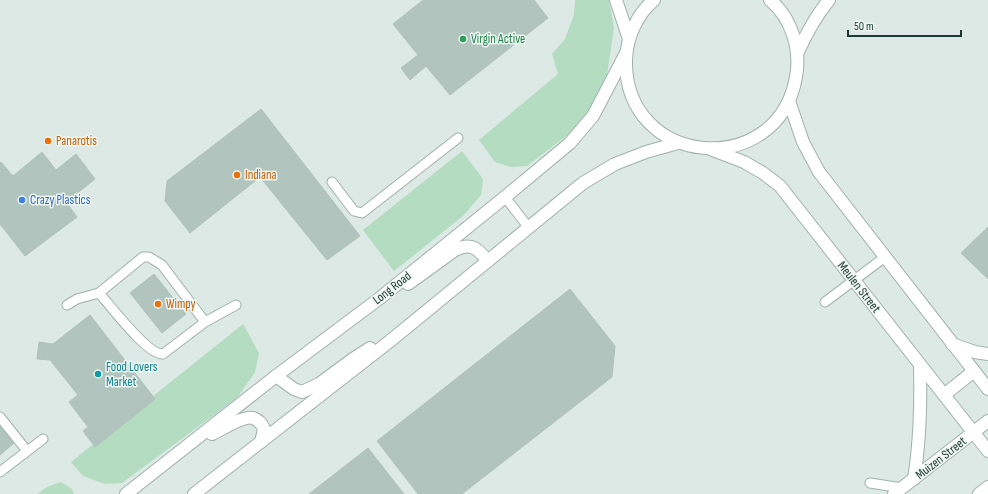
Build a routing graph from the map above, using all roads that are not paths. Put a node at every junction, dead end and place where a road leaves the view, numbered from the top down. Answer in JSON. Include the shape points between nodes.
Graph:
{"nodes":[{"id":1,"x":616,"y":0,"type":"edge"},
{"id":2,"x":654,"y":0,"type":"edge"},
{"id":3,"x":770,"y":0,"type":"edge"},
{"id":4,"x":829,"y":0,"type":"edge"},
{"id":5,"x":629,"y":39,"type":"junction"},
{"id":6,"x":626,"y":53,"type":"junction"},
{"id":7,"x":797,"y":54,"type":"junction"},
{"id":8,"x":789,"y":101,"type":"junction"},
{"id":9,"x":458,"y":138,"type":"dead end"},
{"id":10,"x":678,"y":143,"type":"junction"},
{"id":11,"x":710,"y":149,"type":"junction"},
{"id":12,"x":332,"y":182,"type":"dead end"},
{"id":13,"x":505,"y":198,"type":"junction"},
{"id":14,"x":529,"y":228,"type":"junction"},
{"id":15,"x":885,"y":257,"type":"junction"},
{"id":16,"x":488,"y":261,"type":"junction"},
{"id":17,"x":854,"y":280,"type":"junction"},
{"id":18,"x":99,"y":293,"type":"junction"},
{"id":19,"x":380,"y":298,"type":"junction"},
{"id":20,"x":825,"y":302,"type":"dead end"},
{"id":21,"x":67,"y":305,"type":"dead end"},
{"id":22,"x":236,"y":305,"type":"dead end"},
{"id":23,"x":205,"y":322,"type":"junction"},
{"id":24,"x":390,"y":341,"type":"junction"},
{"id":25,"x":952,"y":344,"type":"junction"},
{"id":26,"x":988,"y":354,"type":"edge"},
{"id":27,"x":920,"y":366,"type":"junction"},
{"id":28,"x":974,"y":371,"type":"junction"},
{"id":29,"x":276,"y":376,"type":"junction"},
{"id":30,"x":988,"y":390,"type":"edge"},
{"id":31,"x":944,"y":394,"type":"junction"},
{"id":32,"x":0,"y":416,"type":"edge"},
{"id":33,"x":988,"y":421,"type":"edge"},
{"id":34,"x":974,"y":432,"type":"junction"},
{"id":35,"x":43,"y":439,"type":"dead end"},
{"id":36,"x":261,"y":442,"type":"junction"},
{"id":37,"x":187,"y":447,"type":"junction"},
{"id":38,"x":988,"y":450,"type":"edge"},
{"id":39,"x":27,"y":451,"type":"junction"},
{"id":40,"x":0,"y":472,"type":"edge"},
{"id":41,"x":914,"y":479,"type":"junction"},
{"id":42,"x":870,"y":483,"type":"dead end"},
{"id":43,"x":988,"y":487,"type":"edge"},
{"id":44,"x":898,"y":491,"type":"edge"},
{"id":45,"x":126,"y":494,"type":"edge"},
{"id":46,"x":194,"y":494,"type":"edge"},
{"id":47,"x":979,"y":494,"type":"edge"}],
"edges":[{"from":1,"to":5,"type":"street"},
{"from":2,"to":5,"type":"street","via":[[642,12]]},
{"from":3,"to":7,"type":"street","via":[[782,13],[789,26]]},
{"from":4,"to":7,"type":"street","via":[[806,32]]},
{"from":5,"to":6,"type":"street"},
{"from":6,"to":10,"type":"street","via":[[628,82],[634,101],[652,126]]},
{"from":6,"to":13,"type":"street","name":"Long Road","via":[[593,116],[570,143]]},
{"from":7,"to":8,"type":"street","via":[[795,85]]},
{"from":8,"to":11,"type":"street","via":[[770,127],[758,136],[730,148]]},
{"from":8,"to":15,"type":"street","via":[[804,142],[819,172]]},
{"from":9,"to":12,"type":"lane","via":[[362,213],[354,211]]},
{"from":10,"to":11,"type":"street"},
{"from":10,"to":14,"type":"street","via":[[615,164],[583,184]]},
{"from":11,"to":17,"type":"street","name":"Meulen Street","via":[[744,162],[780,186]]},
{"from":13,"to":14,"type":"lane"},
{"from":13,"to":19,"type":"street","name":"Long Road"},
{"from":14,"to":16,"type":"street"},
{"from":15,"to":17,"type":"lane"},
{"from":15,"to":25,"type":"street"},
{"from":16,"to":19,"type":"street","via":[[472,246],[461,247],[422,275]]},
{"from":16,"to":24,"type":"street"},
{"from":17,"to":20,"type":"lane"},
{"from":17,"to":27,"type":"street","name":"Meulen Street"},
{"from":18,"to":21,"type":"lane"},
{"from":18,"to":23,"type":"lane","via":[[146,346],[159,354],[163,354]]},
{"from":18,"to":23,"type":"lane","via":[[143,257],[149,257],[162,265]]},
{"from":19,"to":29,"type":"street","name":"Long Road"},
{"from":22,"to":23,"type":"lane"},
{"from":24,"to":29,"type":"street","via":[[372,347],[319,384],[302,392]]},
{"from":24,"to":36,"type":"street"},
{"from":25,"to":26,"type":"street"},
{"from":25,"to":28,"type":"street"},
{"from":27,"to":31,"type":"street","name":"Meulen Street"},
{"from":27,"to":41,"type":"street","via":[[920,412]]},
{"from":28,"to":30,"type":"street"},
{"from":28,"to":31,"type":"street"},
{"from":29,"to":37,"type":"street","name":"Long Road"},
{"from":31,"to":34,"type":"street","name":"Meulen Street"},
{"from":32,"to":39,"type":"lane"},
{"from":33,"to":34,"type":"street","name":"Muizen Street"},
{"from":34,"to":38,"type":"street","name":"Meulen Street"},
{"from":34,"to":41,"type":"street","name":"Muizen Street"},
{"from":35,"to":39,"type":"lane"},
{"from":36,"to":37,"type":"street","via":[[264,429],[260,422],[252,417]]},
{"from":36,"to":46,"type":"street"},
{"from":37,"to":45,"type":"street","name":"Long Road"},
{"from":39,"to":40,"type":"lane"},
{"from":41,"to":44,"type":"street","name":"Muizen Street"},
{"from":42,"to":44,"type":"lane"},
{"from":43,"to":47,"type":"street"}]}
